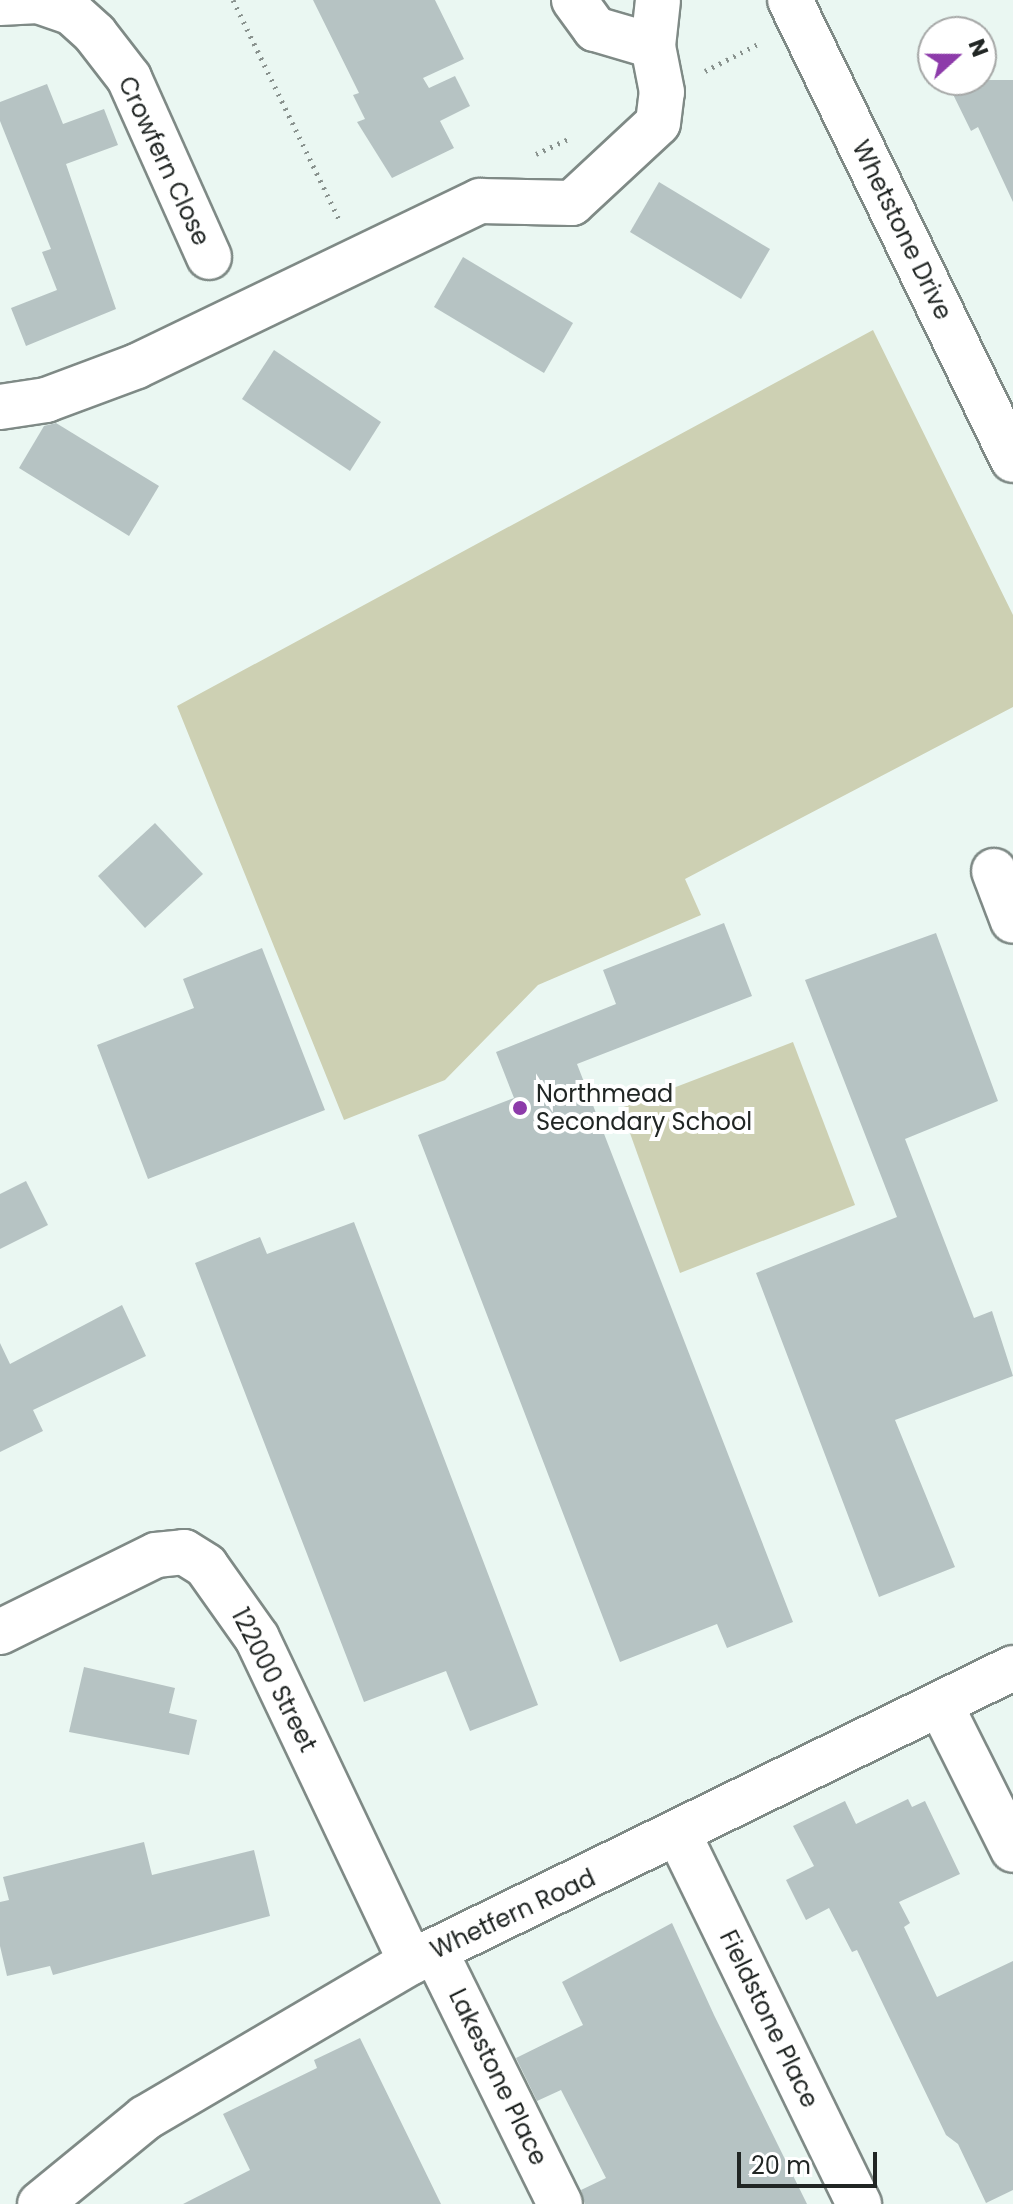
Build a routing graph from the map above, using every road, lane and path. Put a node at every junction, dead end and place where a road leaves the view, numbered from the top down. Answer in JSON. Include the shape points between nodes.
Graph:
{"nodes":[{"id":1,"x":233,"y":0,"type":"edge"},
{"id":2,"x":574,"y":0,"type":"edge"},
{"id":3,"x":658,"y":0,"type":"edge"},
{"id":4,"x":790,"y":0,"type":"edge"},
{"id":5,"x":0,"y":3,"type":"edge"},
{"id":6,"x":653,"y":46,"type":"junction"},
{"id":7,"x":343,"y":229,"type":"dead end"},
{"id":8,"x":209,"y":257,"type":"dead end"},
{"id":9,"x":0,"y":407,"type":"edge"},
{"id":10,"x":1013,"y":460,"type":"edge"},
{"id":11,"x":994,"y":871,"type":"dead end"},
{"id":12,"x":1013,"y":921,"type":"edge"},
{"id":13,"x":0,"y":1632,"type":"edge"},
{"id":14,"x":1013,"y":1668,"type":"edge"},
{"id":15,"x":940,"y":1704,"type":"junction"},
{"id":16,"x":679,"y":1835,"type":"junction"},
{"id":17,"x":1013,"y":1850,"type":"edge"},
{"id":18,"x":423,"y":1957,"type":"junction"},
{"id":19,"x":40,"y":2204,"type":"edge"},
{"id":20,"x":560,"y":2204,"type":"edge"},
{"id":21,"x":859,"y":2204,"type":"edge"}],
"edges":[{"from":1,"to":7,"type":"path"},
{"from":2,"to":6,"type":"street","via":[[595,29]]},
{"from":3,"to":6,"type":"street"},
{"from":4,"to":10,"type":"street","name":"Whetstone Drive"},
{"from":5,"to":8,"type":"street","name":"Crowfern Close","via":[[38,1],[72,13],[95,34],[129,78]]},
{"from":6,"to":9,"type":"street","via":[[662,92],[658,123],[572,203],[480,201],[137,366],[46,400]]},
{"from":11,"to":12,"type":"street"},
{"from":13,"to":18,"type":"street","name":"122000 Street","via":[[156,1555],[184,1552],[206,1566],[257,1638]]},
{"from":14,"to":15,"type":"street","name":"Whetfern Road"},
{"from":15,"to":16,"type":"street","name":"Whetfern Road"},
{"from":15,"to":17,"type":"street"},
{"from":16,"to":18,"type":"street","name":"Whetfern Road"},
{"from":16,"to":21,"type":"street","name":"Fieldstone Place"},
{"from":18,"to":19,"type":"street","name":"Whetfern Road","via":[[145,2118]]},
{"from":18,"to":20,"type":"street","name":"Lakestone Place"}]}
